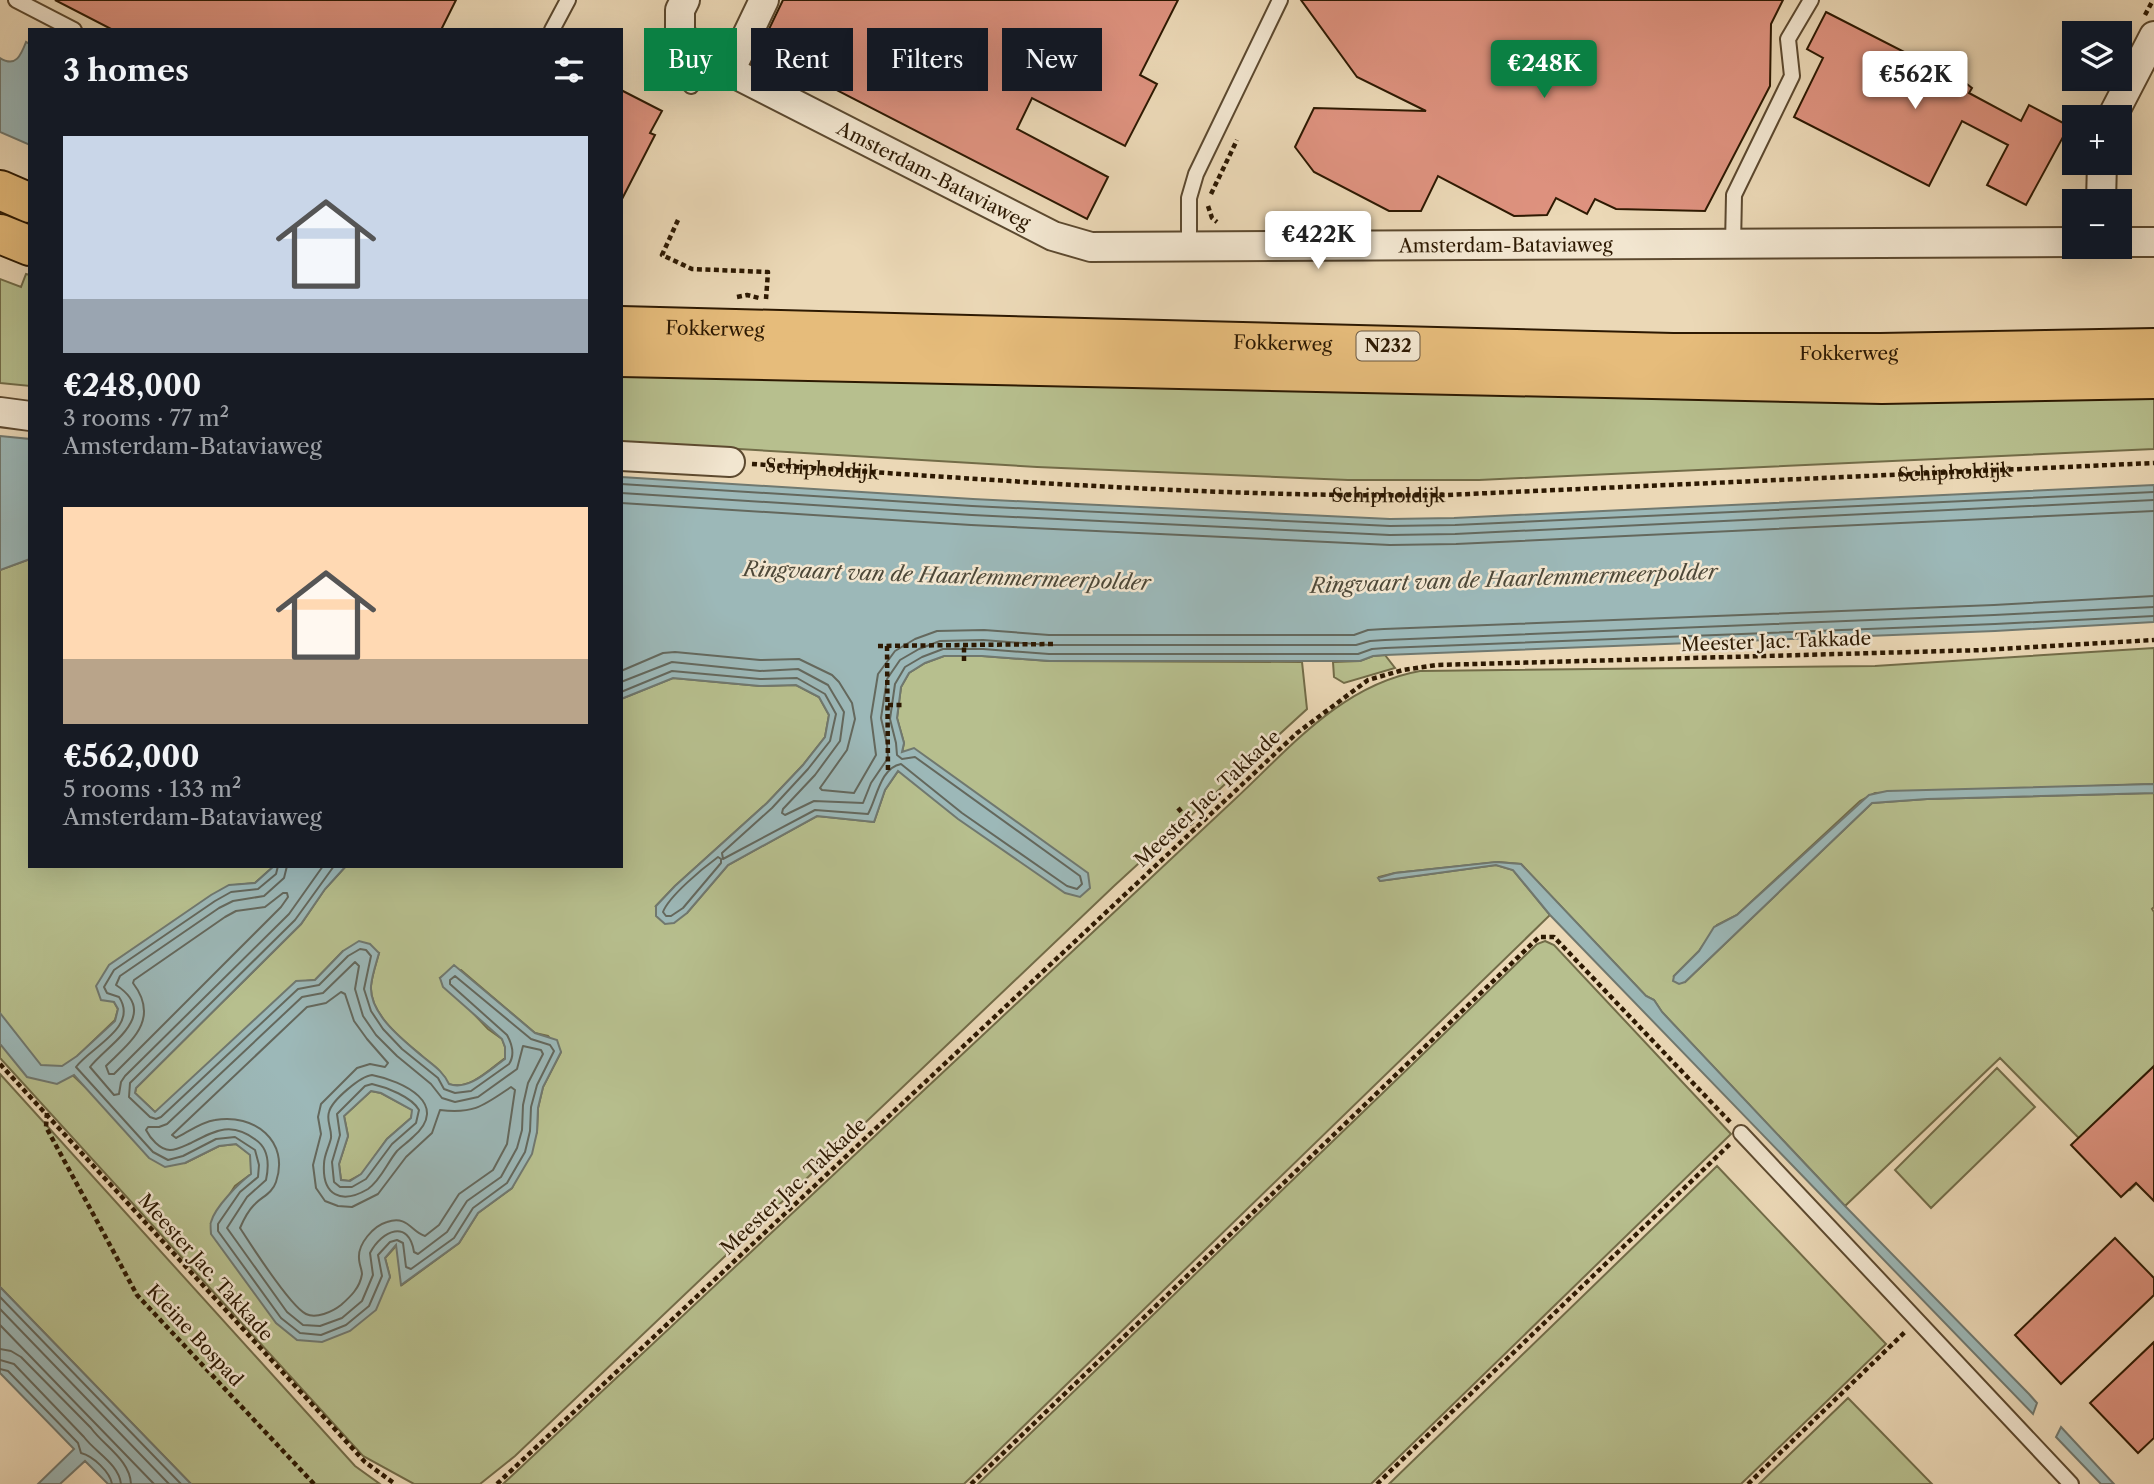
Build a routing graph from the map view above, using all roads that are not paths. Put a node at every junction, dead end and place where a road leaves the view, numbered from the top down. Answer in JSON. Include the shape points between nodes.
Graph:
{"nodes":[{"id":1,"x":16,"y":0,"type":"edge"},
{"id":2,"x":568,"y":0,"type":"edge"},
{"id":3,"x":764,"y":0,"type":"edge"},
{"id":4,"x":1280,"y":0,"type":"edge"},
{"id":5,"x":1811,"y":0,"type":"edge"},
{"id":6,"x":683,"y":5,"type":"edge"},
{"id":7,"x":70,"y":28,"type":"edge"},
{"id":8,"x":553,"y":28,"type":"edge"},
{"id":9,"x":681,"y":28,"type":"edge"},
{"id":10,"x":2154,"y":36,"type":"edge"},
{"id":11,"x":737,"y":39,"type":"edge"},
{"id":12,"x":737,"y":74,"type":"edge"},
{"id":13,"x":2118,"y":105,"type":"edge"},
{"id":14,"x":0,"y":190,"type":"edge"},
{"id":15,"x":28,"y":202,"type":"edge"},
{"id":16,"x":0,"y":234,"type":"edge"},
{"id":17,"x":2062,"y":242,"type":"edge"},
{"id":18,"x":2132,"y":242,"type":"edge"},
{"id":19,"x":2154,"y":242,"type":"edge"},
{"id":20,"x":28,"y":245,"type":"edge"},
{"id":21,"x":1733,"y":245,"type":"junction"},
{"id":22,"x":1189,"y":247,"type":"junction"},
{"id":23,"x":623,"y":326,"type":"edge"},
{"id":24,"x":2154,"y":348,"type":"edge"},
{"id":25,"x":623,"y":357,"type":"edge"},
{"id":26,"x":2154,"y":379,"type":"edge"},
{"id":27,"x":0,"y":412,"type":"edge"},
{"id":28,"x":28,"y":416,"type":"edge"},
{"id":29,"x":623,"y":456,"type":"edge"},
{"id":30,"x":730,"y":462,"type":"road end"},
{"id":31,"x":1741,"y":1133,"type":"road end"},
{"id":32,"x":2071,"y":1484,"type":"edge"}],
"edges":[{"from":1,"to":7,"type":"lane"},
{"from":2,"to":8,"type":"lane"},
{"from":3,"to":11,"type":"street"},
{"from":4,"to":22,"type":"lane","via":[[1196,174],[1189,198]]},
{"from":5,"to":21,"type":"lane","via":[[1788,39],[1792,76],[1734,195]]},
{"from":6,"to":9,"type":"street","name":"Amsterdam-Bataviaweg"},
{"from":10,"to":13,"type":"street"},
{"from":12,"to":22,"type":"street","name":"Amsterdam-Bataviaweg","via":[[1053,236],[1091,247]]},
{"from":14,"to":15,"type":"main road"},
{"from":16,"to":20,"type":"main road"},
{"from":17,"to":21,"type":"street","name":"Amsterdam-Bataviaweg"},
{"from":18,"to":19,"type":"street"},
{"from":21,"to":22,"type":"street","name":"Amsterdam-Bataviaweg"},
{"from":23,"to":24,"type":"main road","name":"Fokkerweg","number":"N232","via":[[1673,353]]},
{"from":25,"to":26,"type":"main road","name":"Fokkerweg","number":"N232","via":[[1868,384]]},
{"from":27,"to":28,"type":"street"},
{"from":29,"to":30,"type":"street"},
{"from":31,"to":32,"type":"lane"}]}
